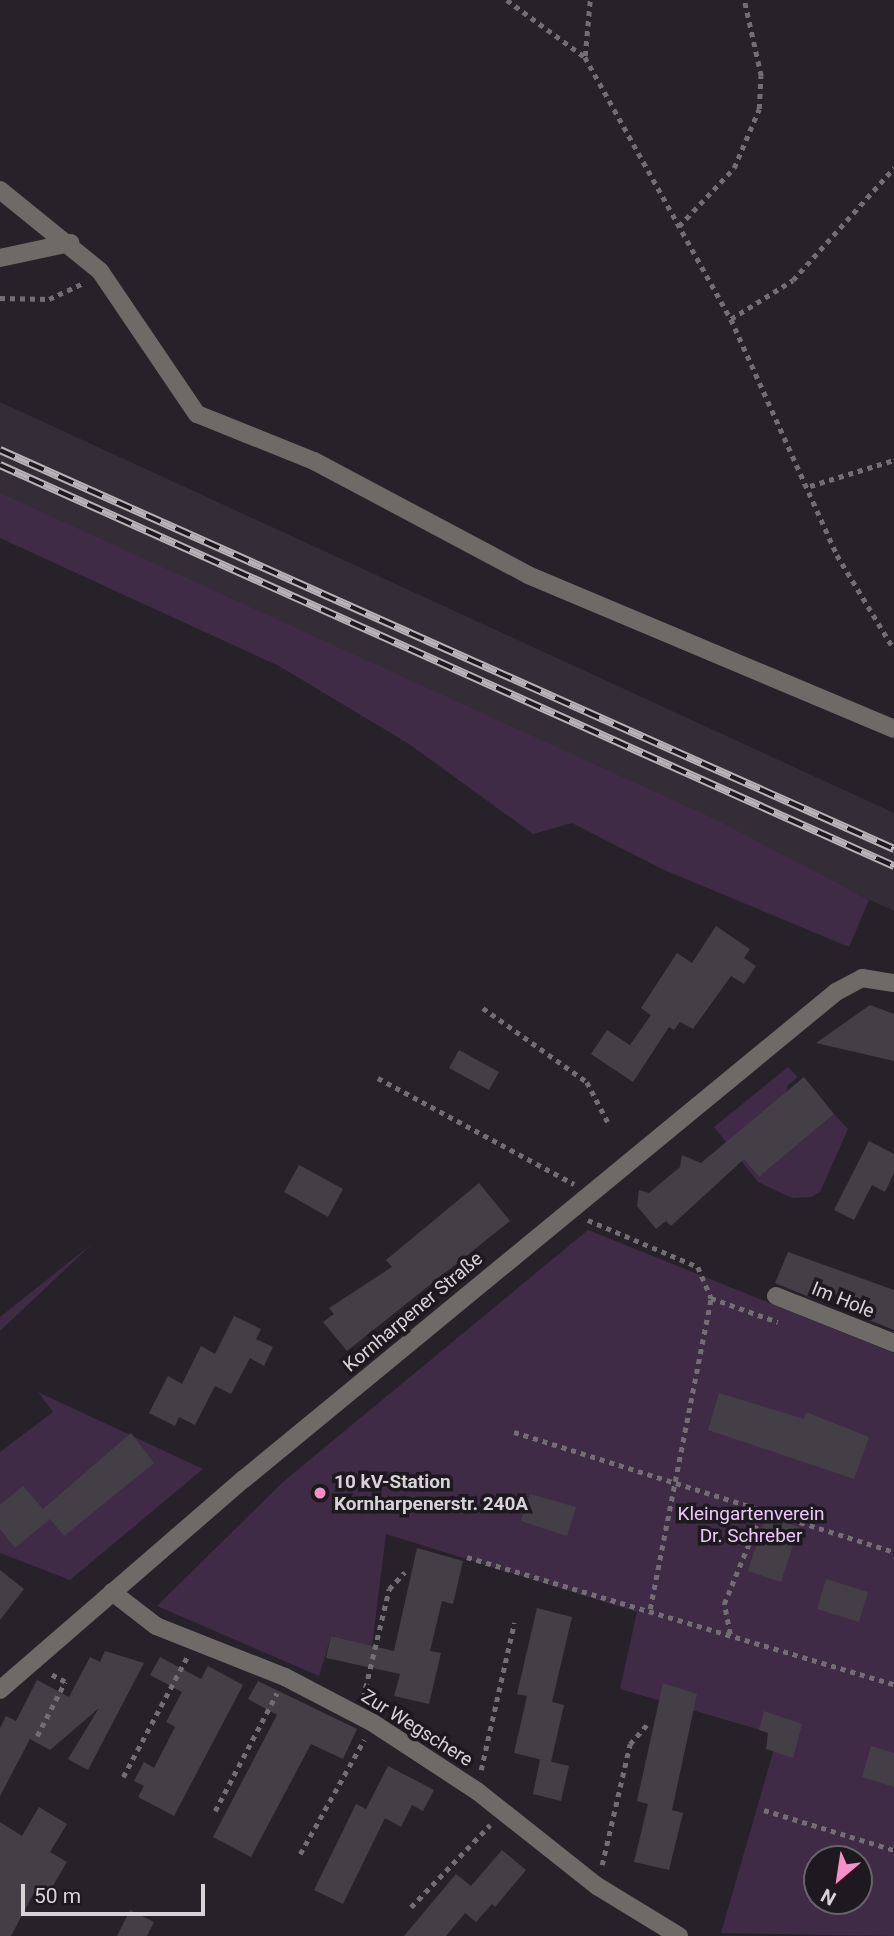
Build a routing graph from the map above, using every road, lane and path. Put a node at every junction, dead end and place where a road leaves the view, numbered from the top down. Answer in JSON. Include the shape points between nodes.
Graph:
{"nodes":[{"id":1,"x":507,"y":0,"type":"edge"},
{"id":2,"x":590,"y":0,"type":"edge"},
{"id":3,"x":744,"y":0,"type":"edge"},
{"id":4,"x":585,"y":57,"type":"junction"},
{"id":5,"x":894,"y":168,"type":"edge"},
{"id":6,"x":0,"y":190,"type":"edge"},
{"id":7,"x":679,"y":226,"type":"junction"},
{"id":8,"x":70,"y":243,"type":"junction"},
{"id":9,"x":0,"y":258,"type":"edge"},
{"id":10,"x":100,"y":271,"type":"junction"},
{"id":11,"x":0,"y":298,"type":"edge"},
{"id":12,"x":731,"y":319,"type":"junction"},
{"id":13,"x":894,"y":460,"type":"edge"},
{"id":14,"x":810,"y":486,"type":"junction"},
{"id":15,"x":894,"y":649,"type":"edge"},
{"id":16,"x":894,"y":729,"type":"edge"},
{"id":17,"x":894,"y":983,"type":"edge"},
{"id":18,"x":483,"y":1008,"type":"dead end"},
{"id":19,"x":378,"y":1078,"type":"dead end"},
{"id":20,"x":609,"y":1124,"type":"dead end"},
{"id":21,"x":588,"y":1192,"type":"junction"},
{"id":22,"x":571,"y":1207,"type":"junction"},
{"id":23,"x":776,"y":1296,"type":"dead end"},
{"id":24,"x":711,"y":1298,"type":"junction"},
{"id":25,"x":793,"y":1327,"type":"dead end"},
{"id":26,"x":894,"y":1343,"type":"edge"},
{"id":27,"x":514,"y":1432,"type":"dead end"},
{"id":28,"x":671,"y":1483,"type":"junction"},
{"id":29,"x":762,"y":1512,"type":"junction"},
{"id":30,"x":894,"y":1552,"type":"edge"},
{"id":31,"x":467,"y":1557,"type":"dead end"},
{"id":32,"x":405,"y":1572,"type":"dead end"},
{"id":33,"x":112,"y":1592,"type":"junction"},
{"id":34,"x":650,"y":1608,"type":"junction"},
{"id":35,"x":514,"y":1623,"type":"dead end"},
{"id":36,"x":730,"y":1634,"type":"junction"},
{"id":37,"x":195,"y":1642,"type":"junction"},
{"id":38,"x":30,"y":1663,"type":"junction"},
{"id":39,"x":285,"y":1677,"type":"junction"},
{"id":40,"x":894,"y":1684,"type":"edge"},
{"id":41,"x":0,"y":1690,"type":"edge"},
{"id":42,"x":38,"y":1719,"type":"dead end"},
{"id":43,"x":366,"y":1719,"type":"junction"},
{"id":44,"x":44,"y":1722,"type":"junction"},
{"id":45,"x":648,"y":1723,"type":"dead end"},
{"id":46,"x":37,"y":1736,"type":"dead end"},
{"id":47,"x":123,"y":1777,"type":"dead end"},
{"id":48,"x":477,"y":1791,"type":"junction"},
{"id":49,"x":764,"y":1810,"type":"dead end"},
{"id":50,"x":215,"y":1811,"type":"dead end"},
{"id":51,"x":502,"y":1811,"type":"junction"},
{"id":52,"x":894,"y":1850,"type":"edge"},
{"id":53,"x":300,"y":1854,"type":"dead end"},
{"id":54,"x":597,"y":1886,"type":"junction"},
{"id":55,"x":411,"y":1907,"type":"dead end"},
{"id":56,"x":680,"y":1936,"type":"edge"}],
"edges":[{"from":1,"to":4,"type":"path"},
{"from":2,"to":4,"type":"path"},
{"from":3,"to":7,"type":"path","via":[[761,76],[757,119],[734,168]]},
{"from":4,"to":7,"type":"path"},
{"from":5,"to":12,"type":"path","via":[[793,280]]},
{"from":6,"to":8,"type":"street"},
{"from":7,"to":12,"type":"path"},
{"from":8,"to":9,"type":"street"},
{"from":8,"to":10,"type":"street"},
{"from":10,"to":11,"type":"path","via":[[49,299]]},
{"from":10,"to":16,"type":"street","via":[[197,414],[314,461],[528,575]]},
{"from":12,"to":14,"type":"path"},
{"from":13,"to":14,"type":"path"},
{"from":14,"to":15,"type":"path","via":[[866,613]]},
{"from":17,"to":21,"type":"street","name":"Kornharpener Straße","via":[[862,978],[836,992]]},
{"from":18,"to":20,"type":"path","via":[[586,1082]]},
{"from":19,"to":21,"type":"path"},
{"from":21,"to":22,"type":"street","name":"Kornharpener Straße"},
{"from":22,"to":24,"type":"path","via":[[589,1222],[698,1267]]},
{"from":22,"to":33,"type":"street","name":"Kornharpener Straße"},
{"from":23,"to":26,"type":"street","name":"Im Hole"},
{"from":24,"to":25,"type":"path"},
{"from":24,"to":28,"type":"path"},
{"from":27,"to":28,"type":"path"},
{"from":28,"to":29,"type":"path"},
{"from":28,"to":34,"type":"path"},
{"from":29,"to":30,"type":"path"},
{"from":29,"to":36,"type":"path","via":[[724,1604]]},
{"from":31,"to":34,"type":"path"},
{"from":32,"to":43,"type":"path","via":[[388,1589]]},
{"from":33,"to":37,"type":"street","name":"Zur Wegschere","via":[[156,1626]]},
{"from":33,"to":38,"type":"street","name":"Kornharpener Straße"},
{"from":34,"to":36,"type":"path"},
{"from":35,"to":48,"type":"path"},
{"from":36,"to":40,"type":"path"},
{"from":37,"to":39,"type":"street","name":"Zur Wegschere"},
{"from":37,"to":47,"type":"path"},
{"from":38,"to":41,"type":"street","name":"Kornharpener Straße"},
{"from":38,"to":44,"type":"path","via":[[65,1682]]},
{"from":39,"to":43,"type":"street","name":"Zur Wegschere"},
{"from":39,"to":50,"type":"path"},
{"from":42,"to":44,"type":"path"},
{"from":43,"to":48,"type":"street","name":"Zur Wegschere"},
{"from":43,"to":53,"type":"path"},
{"from":44,"to":46,"type":"path"},
{"from":45,"to":54,"type":"path","via":[[630,1744]]},
{"from":48,"to":51,"type":"street","name":"Zur Wegschere"},
{"from":49,"to":52,"type":"path"},
{"from":51,"to":54,"type":"street","name":"Zur Wegschere"},
{"from":51,"to":55,"type":"path"},
{"from":54,"to":56,"type":"street","name":"Zur Wegschere"}]}
